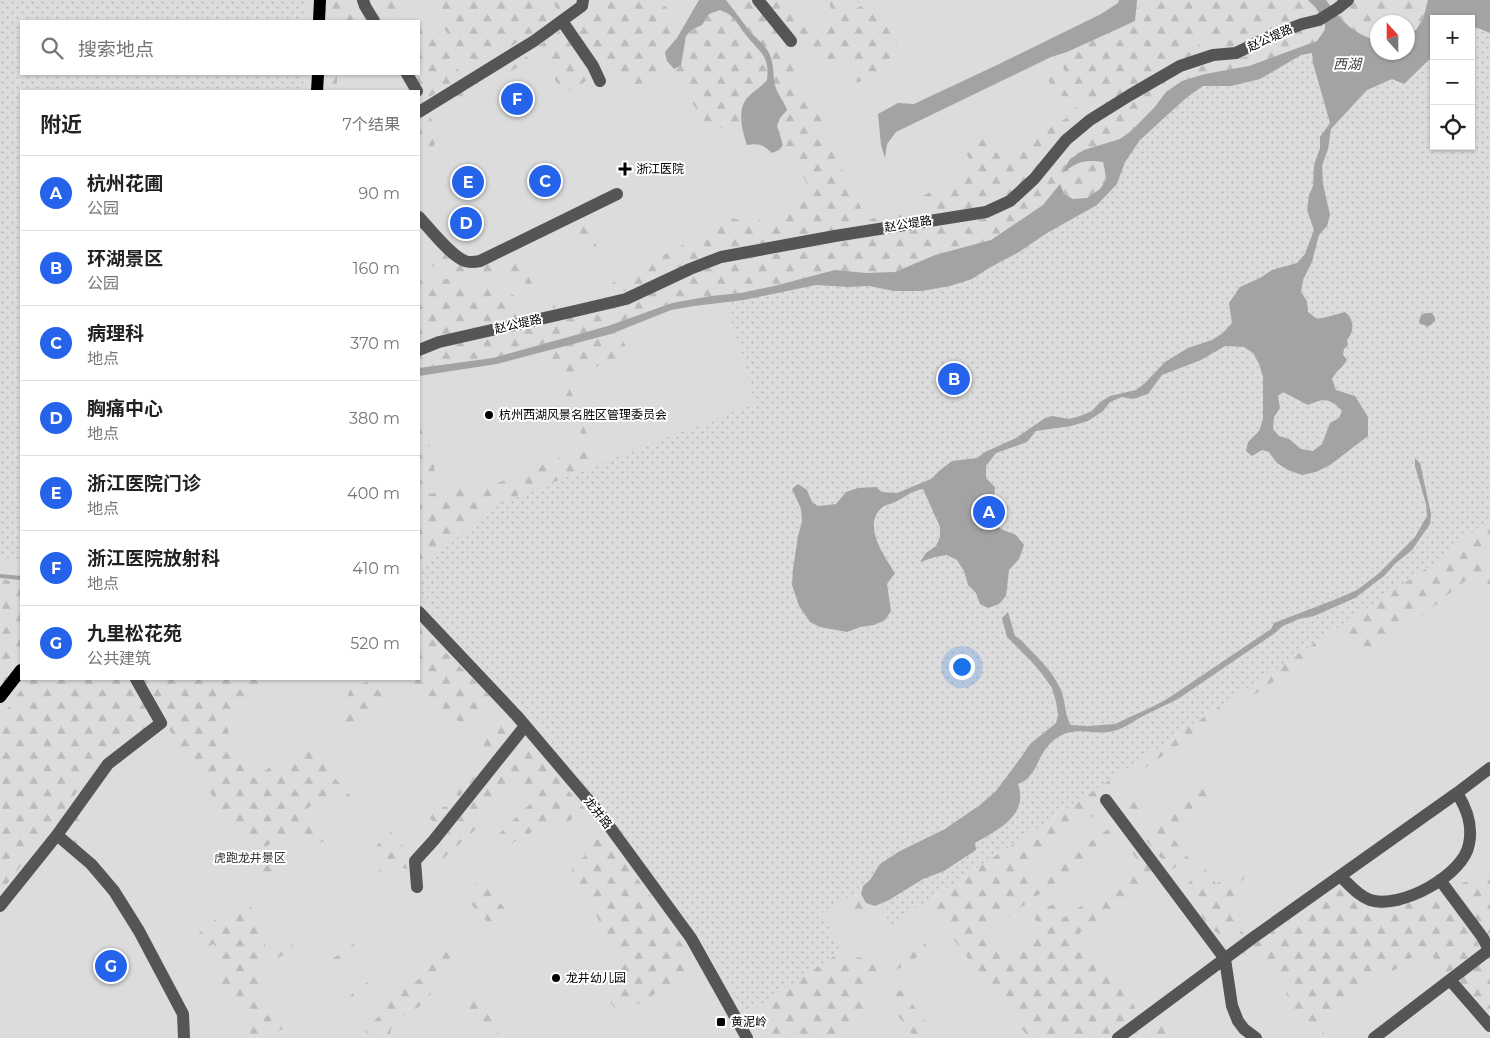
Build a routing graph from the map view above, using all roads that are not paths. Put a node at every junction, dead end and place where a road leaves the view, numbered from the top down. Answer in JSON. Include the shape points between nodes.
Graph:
{"nodes":[{"id":1,"x":320,"y":0,"type":"edge"},
{"id":2,"x":362,"y":0,"type":"edge"},
{"id":3,"x":583,"y":0,"type":"edge"},
{"id":4,"x":758,"y":0,"type":"edge"},
{"id":5,"x":1343,"y":4,"type":"edge"},
{"id":6,"x":319,"y":20,"type":"edge"},
{"id":7,"x":373,"y":20,"type":"edge"},
{"id":8,"x":562,"y":21,"type":"junction"},
{"id":9,"x":791,"y":41,"type":"dead end"},
{"id":10,"x":318,"y":75,"type":"edge"},
{"id":11,"x":408,"y":75,"type":"edge"},
{"id":12,"x":600,"y":81,"type":"dead end"},
{"id":13,"x":317,"y":90,"type":"edge"},
{"id":14,"x":417,"y":90,"type":"edge"},
{"id":15,"x":423,"y":109,"type":"edge"},
{"id":16,"x":617,"y":194,"type":"dead end"},
{"id":17,"x":420,"y":218,"type":"edge"},
{"id":18,"x":420,"y":350,"type":"edge"},
{"id":19,"x":420,"y":613,"type":"edge"},
{"id":20,"x":20,"y":671,"type":"edge"},
{"id":21,"x":137,"y":680,"type":"edge"},
{"id":22,"x":0,"y":697,"type":"edge"},
{"id":23,"x":525,"y":726,"type":"junction"},
{"id":24,"x":1490,"y":768,"type":"edge"},
{"id":25,"x":1457,"y":793,"type":"junction"},
{"id":26,"x":1106,"y":800,"type":"dead end"},
{"id":27,"x":57,"y":835,"type":"junction"},
{"id":28,"x":1340,"y":876,"type":"junction"},
{"id":29,"x":1440,"y":880,"type":"junction"},
{"id":30,"x":417,"y":887,"type":"dead end"},
{"id":31,"x":0,"y":906,"type":"edge"},
{"id":32,"x":1225,"y":959,"type":"junction"},
{"id":33,"x":1450,"y":980,"type":"junction"},
{"id":34,"x":1490,"y":1026,"type":"edge"},
{"id":35,"x":184,"y":1038,"type":"edge"},
{"id":36,"x":747,"y":1038,"type":"edge"},
{"id":37,"x":1118,"y":1038,"type":"edge"},
{"id":38,"x":1256,"y":1038,"type":"edge"},
{"id":39,"x":1374,"y":1038,"type":"edge"}],
"edges":[{"from":1,"to":6,"type":"main road"},
{"from":2,"to":7,"type":"street"},
{"from":3,"to":8,"type":"street","via":[[582,6]]},
{"from":4,"to":9,"type":"street"},
{"from":5,"to":18,"type":"street","name":"赵公堤路","via":[[1319,20],[1271,36],[1236,53],[1213,55],[1180,66],[1090,120],[1066,140],[1034,180],[1010,201],[986,212],[721,257],[626,298],[439,342]]},
{"from":8,"to":12,"type":"street","via":[[594,66]]},
{"from":8,"to":15,"type":"street"},
{"from":10,"to":13,"type":"main road"},
{"from":11,"to":14,"type":"street"},
{"from":16,"to":17,"type":"street","via":[[471,263],[463,261]]},
{"from":19,"to":23,"type":"street","name":"龙井路"},
{"from":20,"to":22,"type":"main road"},
{"from":21,"to":27,"type":"street","via":[[162,723],[108,764]]},
{"from":23,"to":30,"type":"street","via":[[415,860]]},
{"from":23,"to":36,"type":"street","name":"龙井路","via":[[601,815],[691,938]]},
{"from":24,"to":25,"type":"street"},
{"from":25,"to":28,"type":"street"},
{"from":25,"to":29,"type":"street","via":[[1469,816],[1469,845],[1462,858]]},
{"from":26,"to":32,"type":"street"},
{"from":27,"to":31,"type":"street"},
{"from":27,"to":35,"type":"street","via":[[91,864],[114,891],[183,1014]]},
{"from":28,"to":29,"type":"street","via":[[1359,894],[1371,900],[1384,901],[1406,898]]},
{"from":28,"to":32,"type":"street"},
{"from":29,"to":33,"type":"street","via":[[1489,950]]},
{"from":32,"to":37,"type":"street"},
{"from":32,"to":38,"type":"street","via":[[1232,1006],[1238,1021]]},
{"from":33,"to":34,"type":"street"},
{"from":33,"to":39,"type":"street"}]}
